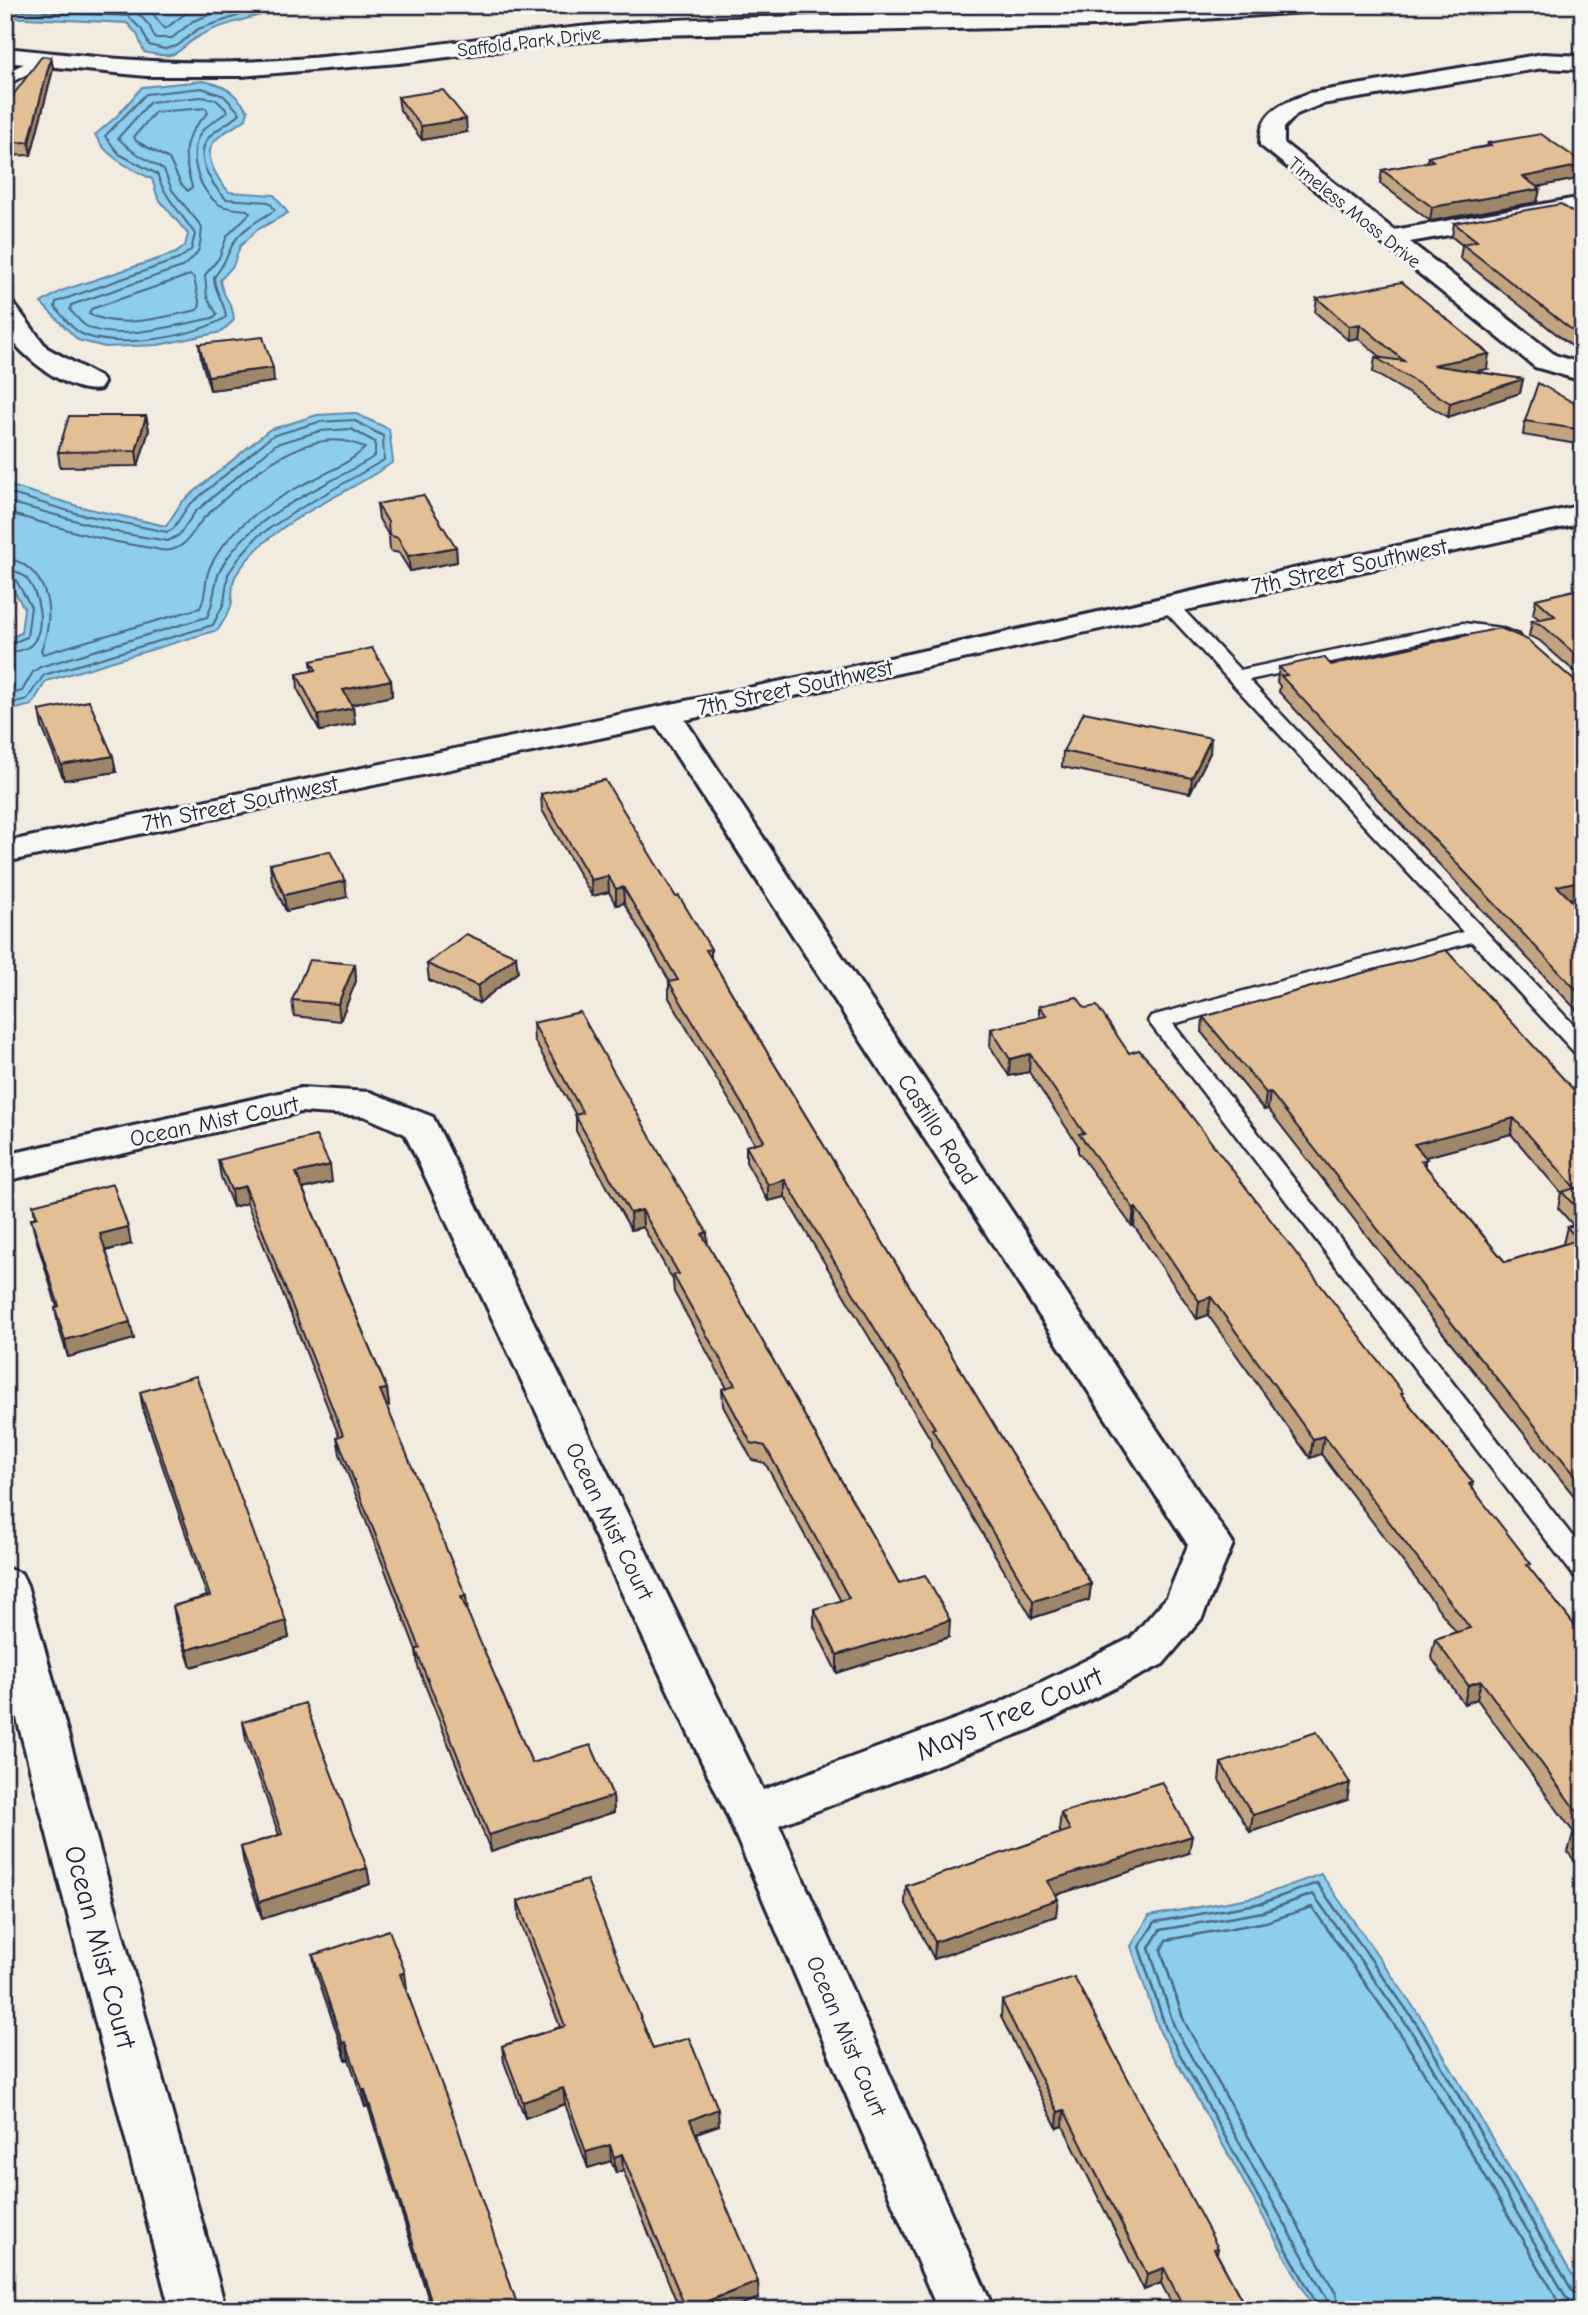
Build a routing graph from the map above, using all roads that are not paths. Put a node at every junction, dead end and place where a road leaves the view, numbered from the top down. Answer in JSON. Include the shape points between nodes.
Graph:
{"nodes":[{"id":1,"x":1305,"y":5,"type":"edge"},
{"id":2,"x":5,"y":55,"type":"edge"},
{"id":3,"x":44,"y":59,"type":"junction"},
{"id":4,"x":1583,"y":63,"type":"edge"},
{"id":5,"x":5,"y":82,"type":"edge"},
{"id":6,"x":1583,"y":204,"type":"edge"},
{"id":7,"x":1389,"y":238,"type":"junction"},
{"id":8,"x":5,"y":310,"type":"edge"},
{"id":9,"x":1583,"y":373,"type":"edge"},
{"id":10,"x":90,"y":383,"type":"dead end"},
{"id":11,"x":1583,"y":514,"type":"edge"},
{"id":12,"x":1169,"y":605,"type":"junction"},
{"id":13,"x":1531,"y":646,"type":"edge"},
{"id":14,"x":1236,"y":677,"type":"junction"},
{"id":15,"x":665,"y":714,"type":"junction"},
{"id":16,"x":5,"y":852,"type":"edge"},
{"id":17,"x":1477,"y":934,"type":"junction"},
{"id":18,"x":1583,"y":1048,"type":"edge"},
{"id":19,"x":5,"y":1168,"type":"edge"},
{"id":20,"x":1211,"y":1545,"type":"joint"},
{"id":21,"x":1583,"y":1569,"type":"edge"},
{"id":22,"x":5,"y":1585,"type":"edge"},
{"id":23,"x":751,"y":1815,"type":"junction"},
{"id":24,"x":198,"y":2310,"type":"edge"},
{"id":25,"x":966,"y":2310,"type":"edge"}],
"edges":[{"from":1,"to":3,"type":"street","name":"Saffold Park Drive","via":[[1095,19],[654,28],[399,57],[241,69],[146,69]]},
{"from":2,"to":3,"type":"street","name":"Saffold Park Drive"},
{"from":3,"to":5,"type":"lane"},
{"from":4,"to":7,"type":"street","name":"Timeless Moss Drive","via":[[1543,61],[1317,98],[1289,109],[1272,126],[1272,145]]},
{"from":6,"to":7,"type":"street"},
{"from":7,"to":9,"type":"street","name":"Timeless Moss Drive","via":[[1545,361]]},
{"from":8,"to":10,"type":"street","via":[[37,354]]},
{"from":11,"to":12,"type":"street","name":"7th Street Southwest"},
{"from":12,"to":14,"type":"lane"},
{"from":12,"to":15,"type":"street","name":"7th Street Southwest"},
{"from":13,"to":14,"type":"lane","via":[[1494,632],[1463,628]]},
{"from":14,"to":17,"type":"lane"},
{"from":15,"to":16,"type":"street","name":"7th Street Southwest"},
{"from":15,"to":20,"type":"street","name":"Castillo Road"},
{"from":17,"to":18,"type":"lane"},
{"from":17,"to":21,"type":"lane","via":[[1159,1021]]},
{"from":19,"to":23,"type":"street","name":"Ocean Mist Court","via":[[301,1100],[370,1104],[420,1126]]},
{"from":20,"to":23,"type":"street","name":"Mays Tree Court","via":[[1186,1606],[1147,1651],[1015,1716]]},
{"from":22,"to":24,"type":"street","name":"Ocean Mist Court"},
{"from":23,"to":25,"type":"street","name":"Ocean Mist Court"}]}
